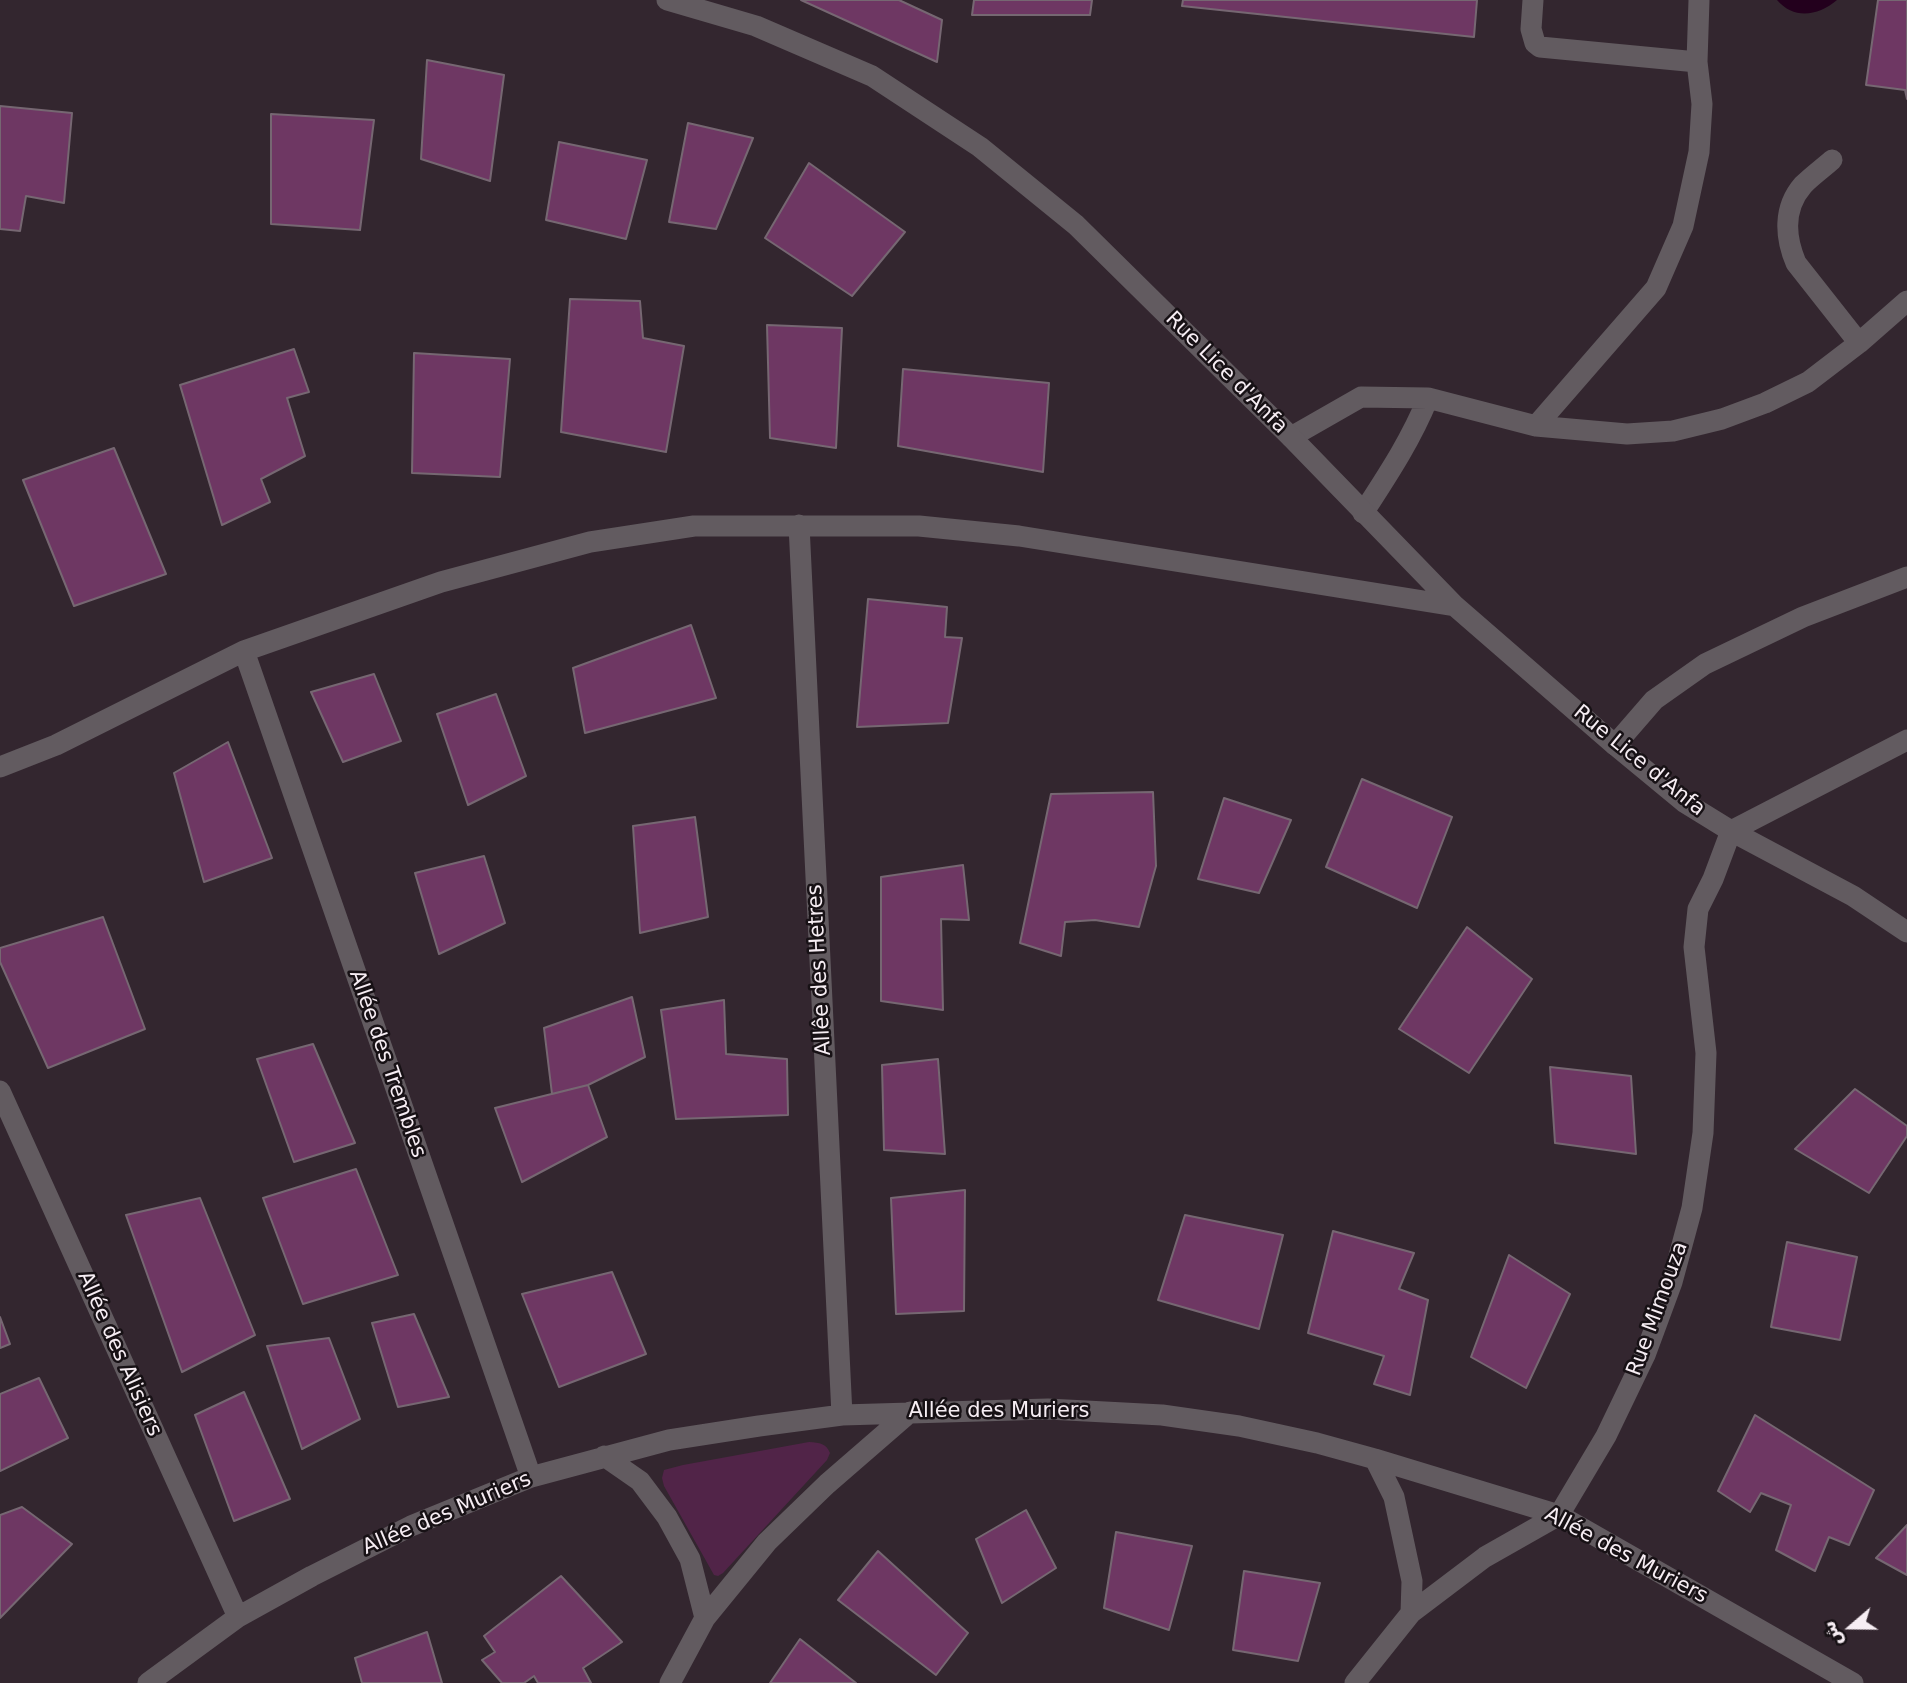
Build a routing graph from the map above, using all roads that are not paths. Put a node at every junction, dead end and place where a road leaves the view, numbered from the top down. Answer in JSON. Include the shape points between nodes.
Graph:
{"nodes":[{"id":1,"x":667,"y":0,"type":"edge"},
{"id":2,"x":1533,"y":0,"type":"edge"},
{"id":3,"x":1699,"y":0,"type":"edge"},
{"id":4,"x":1697,"y":62,"type":"junction"},
{"id":5,"x":1832,"y":160,"type":"dead end"},
{"id":6,"x":1907,"y":301,"type":"edge"},
{"id":7,"x":1859,"y":344,"type":"junction"},
{"id":8,"x":1428,"y":398,"type":"junction"},
{"id":9,"x":1536,"y":426,"type":"junction"},
{"id":10,"x":1291,"y":438,"type":"junction"},
{"id":11,"x":1363,"y":513,"type":"junction"},
{"id":12,"x":799,"y":525,"type":"junction"},
{"id":13,"x":1907,"y":577,"type":"edge"},
{"id":14,"x":1455,"y":606,"type":"junction"},
{"id":15,"x":244,"y":651,"type":"junction"},
{"id":16,"x":1907,"y":740,"type":"edge"},
{"id":17,"x":1615,"y":745,"type":"junction"},
{"id":18,"x":0,"y":767,"type":"edge"},
{"id":19,"x":1731,"y":831,"type":"junction"},
{"id":20,"x":1907,"y":932,"type":"edge"},
{"id":21,"x":0,"y":1091,"type":"edge"},
{"id":22,"x":910,"y":1412,"type":"junction"},
{"id":23,"x":842,"y":1415,"type":"junction"},
{"id":24,"x":604,"y":1456,"type":"junction"},
{"id":25,"x":1375,"y":1459,"type":"junction"},
{"id":26,"x":531,"y":1477,"type":"junction"},
{"id":27,"x":1559,"y":1515,"type":"junction"},
{"id":28,"x":1411,"y":1613,"type":"junction"},
{"id":29,"x":238,"y":1617,"type":"junction"},
{"id":30,"x":705,"y":1618,"type":"junction"},
{"id":31,"x":148,"y":1683,"type":"edge"},
{"id":32,"x":670,"y":1683,"type":"edge"},
{"id":33,"x":1355,"y":1683,"type":"edge"},
{"id":34,"x":1853,"y":1683,"type":"edge"}],
"edges":[{"from":1,"to":10,"type":"street","name":"Rue Lice d'Anfa","via":[[756,26],[872,76],[980,147],[1076,225]]},
{"from":2,"to":4,"type":"street","via":[[1531,29],[1541,47]]},
{"from":3,"to":4,"type":"street"},
{"from":4,"to":9,"type":"street","via":[[1702,104],[1699,152],[1683,226],[1656,288]]},
{"from":5,"to":7,"type":"street","via":[[1802,186],[1788,215],[1787,231],[1796,263]]},
{"from":6,"to":7,"type":"street"},
{"from":7,"to":9,"type":"street","via":[[1808,382],[1710,422],[1674,431],[1627,434]]},
{"from":8,"to":9,"type":"street"},
{"from":8,"to":10,"type":"street","via":[[1361,397]]},
{"from":8,"to":11,"type":"street","via":[[1404,450]]},
{"from":10,"to":11,"type":"street","name":"Rue Lice d'Anfa"},
{"from":11,"to":14,"type":"street","name":"Rue Lice d'Anfa"},
{"from":12,"to":14,"type":"street","via":[[919,526],[1019,536]]},
{"from":12,"to":15,"type":"street","via":[[694,526],[590,542],[441,582]]},
{"from":12,"to":23,"type":"street","name":"Allêe des Hetres"},
{"from":13,"to":17,"type":"street","via":[[1803,617],[1706,664],[1654,700]]},
{"from":14,"to":17,"type":"street","name":"Rue Lice d'Anfa"},
{"from":15,"to":18,"type":"street","via":[[55,745]]},
{"from":15,"to":26,"type":"street","name":"Allée des Trembles"},
{"from":16,"to":19,"type":"street"},
{"from":17,"to":19,"type":"street","name":"Rue Lice d'Anfa","via":[[1684,802]]},
{"from":19,"to":20,"type":"street","name":"Rue Lice d'Anfa","via":[[1853,896]]},
{"from":19,"to":27,"type":"street","name":"Rue Mimouza","via":[[1698,909],[1694,947],[1706,1053],[1703,1133],[1692,1209],[1645,1355],[1606,1436]]},
{"from":21,"to":29,"type":"street","name":"Allée des Alisiers"},
{"from":22,"to":23,"type":"street","name":"Allée des Muriers"},
{"from":22,"to":25,"type":"street","name":"Allée des Muriers","via":[[1048,1409],[1162,1415],[1239,1426]]},
{"from":22,"to":30,"type":"street","via":[[768,1542]]},
{"from":23,"to":24,"type":"street","name":"Allée des Muriers","via":[[669,1440]]},
{"from":24,"to":26,"type":"street","name":"Allée des Muriers"},
{"from":24,"to":30,"type":"street","via":[[640,1481],[667,1517],[690,1559]]},
{"from":25,"to":27,"type":"street","name":"Allée des Muriers"},
{"from":25,"to":28,"type":"street","via":[[1394,1497],[1412,1581]]},
{"from":26,"to":29,"type":"street","name":"Allée des Muriers","via":[[411,1526]]},
{"from":27,"to":28,"type":"street","name":"Rue Mimouza","via":[[1485,1557]]},
{"from":27,"to":34,"type":"street","name":"Allée des Muriers"},
{"from":28,"to":33,"type":"street","name":"Rue Mimouza"},
{"from":29,"to":31,"type":"street","name":"Allée des Muriers"},
{"from":30,"to":32,"type":"street"}]}
